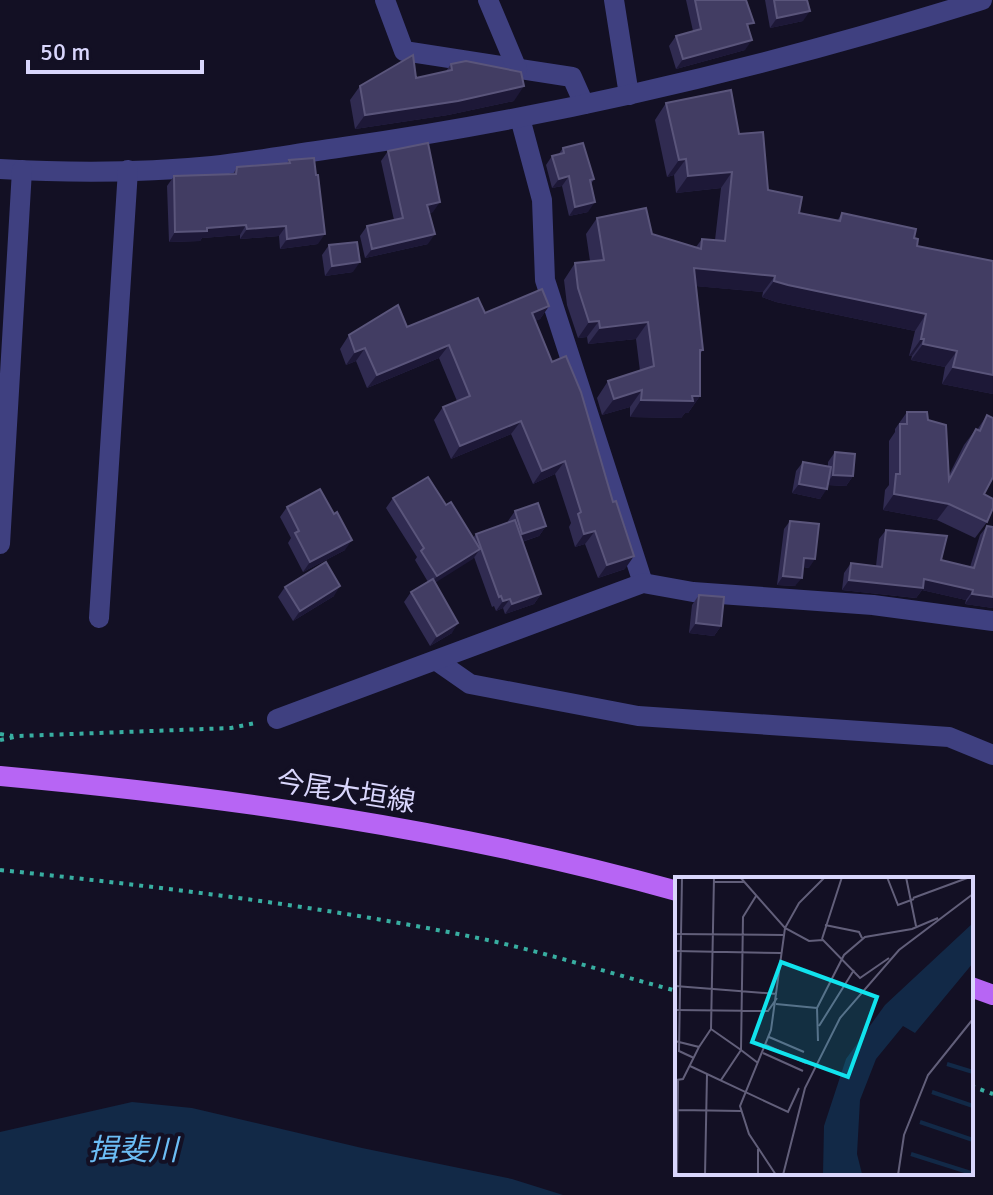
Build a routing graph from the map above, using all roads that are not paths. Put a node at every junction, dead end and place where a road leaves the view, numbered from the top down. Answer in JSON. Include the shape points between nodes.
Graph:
{"nodes":[{"id":1,"x":385,"y":0,"type":"edge"},
{"id":2,"x":488,"y":0,"type":"edge"},
{"id":3,"x":614,"y":0,"type":"edge"},
{"id":4,"x":982,"y":0,"type":"edge"},
{"id":5,"x":517,"y":69,"type":"junction"},
{"id":6,"x":629,"y":95,"type":"junction"},
{"id":7,"x":584,"y":104,"type":"junction"},
{"id":8,"x":520,"y":118,"type":"junction"},
{"id":9,"x":0,"y":169,"type":"edge"},
{"id":10,"x":22,"y":170,"type":"junction"},
{"id":11,"x":128,"y":170,"type":"junction"},
{"id":12,"x":0,"y":544,"type":"edge"},
{"id":13,"x":643,"y":583,"type":"junction"},
{"id":14,"x":99,"y":618,"type":"dead end"},
{"id":15,"x":993,"y":621,"type":"edge"},
{"id":16,"x":437,"y":661,"type":"junction"},
{"id":17,"x":277,"y":719,"type":"road end"},
{"id":18,"x":993,"y":755,"type":"edge"},
{"id":19,"x":0,"y":776,"type":"edge"},
{"id":20,"x":675,"y":890,"type":"edge"},
{"id":21,"x":973,"y":988,"type":"edge"},
{"id":22,"x":993,"y":995,"type":"edge"}],
"edges":[{"from":1,"to":5,"type":"street","via":[[404,51]]},
{"from":2,"to":5,"type":"street"},
{"from":3,"to":6,"type":"street"},
{"from":4,"to":6,"type":"street"},
{"from":5,"to":7,"type":"street","via":[[572,77]]},
{"from":6,"to":7,"type":"street"},
{"from":7,"to":8,"type":"street"},
{"from":8,"to":11,"type":"street","via":[[226,164]]},
{"from":8,"to":13,"type":"street","via":[[542,200],[545,280]]},
{"from":9,"to":10,"type":"street"},
{"from":10,"to":11,"type":"street"},
{"from":10,"to":12,"type":"street"},
{"from":11,"to":14,"type":"street"},
{"from":13,"to":15,"type":"street"},
{"from":13,"to":16,"type":"street"},
{"from":16,"to":17,"type":"street"},
{"from":16,"to":18,"type":"street","via":[[470,684],[638,716],[949,737]]},
{"from":19,"to":20,"type":"main road","name":"今尾大垣線","via":[[356,819]]},
{"from":21,"to":22,"type":"main road"}]}
